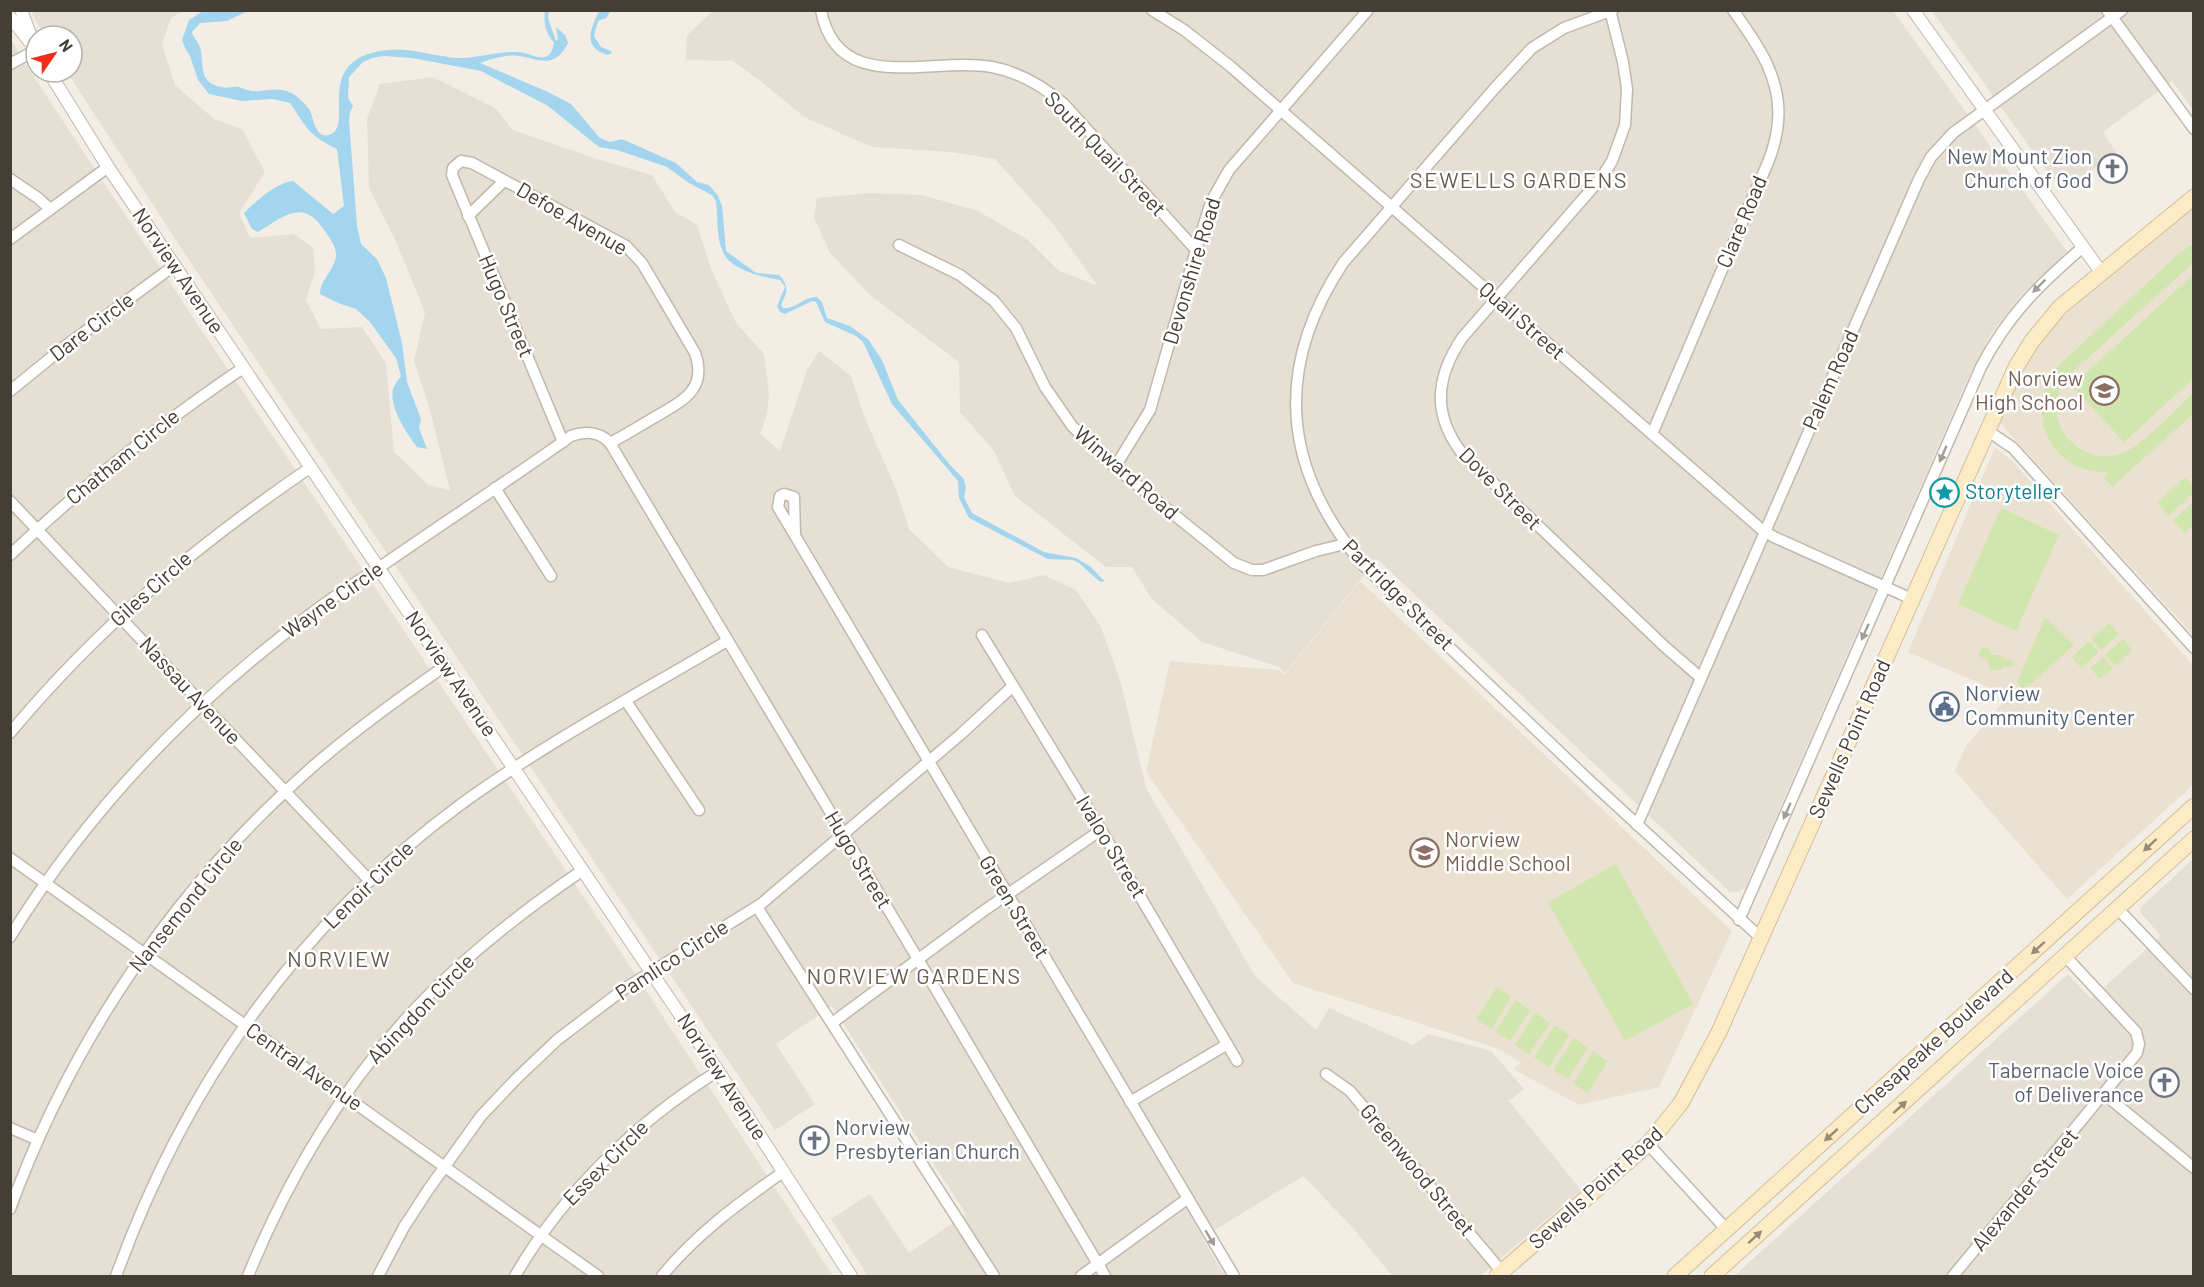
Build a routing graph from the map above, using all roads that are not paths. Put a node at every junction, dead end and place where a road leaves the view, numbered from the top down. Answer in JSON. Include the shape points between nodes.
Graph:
{"nodes":[{"id":1,"x":821,"y":10,"type":"edge"},
{"id":2,"x":1152,"y":10,"type":"edge"},
{"id":3,"x":1368,"y":10,"type":"edge"},
{"id":4,"x":1733,"y":10,"type":"edge"},
{"id":5,"x":1913,"y":10,"type":"edge"},
{"id":6,"x":1611,"y":11,"type":"edge"},
{"id":7,"x":2114,"y":13,"type":"edge"},
{"id":8,"x":10,"y":17,"type":"edge"},
{"id":9,"x":24,"y":35,"type":"edge"},
{"id":10,"x":24,"y":56,"type":"edge"},
{"id":11,"x":10,"y":64,"type":"edge"},
{"id":12,"x":57,"y":84,"type":"edge"},
{"id":13,"x":1984,"y":109,"type":"junction"},
{"id":14,"x":1280,"y":111,"type":"junction"},
{"id":15,"x":2193,"y":129,"type":"edge"},
{"id":16,"x":108,"y":166,"type":"junction"},
{"id":17,"x":10,"y":179,"type":"edge"},
{"id":18,"x":504,"y":180,"type":"junction"},
{"id":19,"x":2193,"y":197,"type":"edge"},
{"id":20,"x":1391,"y":207,"type":"junction"},
{"id":21,"x":50,"y":208,"type":"junction"},
{"id":22,"x":468,"y":216,"type":"junction"},
{"id":23,"x":10,"y":239,"type":"edge"},
{"id":24,"x":899,"y":245,"type":"dead end"},
{"id":25,"x":2083,"y":247,"type":"junction"},
{"id":26,"x":1196,"y":250,"type":"junction"},
{"id":27,"x":175,"y":265,"type":"junction"},
{"id":28,"x":2101,"y":272,"type":"junction"},
{"id":29,"x":1497,"y":299,"type":"junction"},
{"id":30,"x":243,"y":368,"type":"junction"},
{"id":31,"x":10,"y":391,"type":"edge"},
{"id":32,"x":1988,"y":431,"type":"junction"},
{"id":33,"x":1652,"y":434,"type":"junction"},
{"id":34,"x":563,"y":442,"type":"junction"},
{"id":35,"x":610,"y":443,"type":"junction"},
{"id":36,"x":311,"y":467,"type":"junction"},
{"id":37,"x":1115,"y":467,"type":"junction"},
{"id":38,"x":495,"y":488,"type":"junction"},
{"id":39,"x":10,"y":501,"type":"edge"},
{"id":40,"x":38,"y":529,"type":"junction"},
{"id":41,"x":1765,"y":531,"type":"junction"},
{"id":42,"x":795,"y":536,"type":"dead end"},
{"id":43,"x":1345,"y":544,"type":"junction"},
{"id":44,"x":10,"y":555,"type":"edge"},
{"id":45,"x":379,"y":567,"type":"junction"},
{"id":46,"x":551,"y":576,"type":"dead end"},
{"id":47,"x":1885,"y":586,"type":"junction"},
{"id":48,"x":1912,"y":599,"type":"junction"},
{"id":49,"x":120,"y":616,"type":"junction"},
{"id":50,"x":982,"y":635,"type":"dead end"},
{"id":51,"x":727,"y":641,"type":"junction"},
{"id":52,"x":2193,"y":648,"type":"edge"},
{"id":53,"x":446,"y":666,"type":"junction"},
{"id":54,"x":1701,"y":678,"type":"junction"},
{"id":55,"x":1013,"y":686,"type":"junction"},
{"id":56,"x":627,"y":701,"type":"junction"},
{"id":57,"x":202,"y":704,"type":"junction"},
{"id":58,"x":10,"y":733,"type":"edge"},
{"id":59,"x":927,"y":762,"type":"junction"},
{"id":60,"x":514,"y":768,"type":"junction"},
{"id":61,"x":285,"y":792,"type":"junction"},
{"id":62,"x":2193,"y":806,"type":"edge"},
{"id":63,"x":699,"y":810,"type":"dead end"},
{"id":64,"x":1637,"y":825,"type":"junction"},
{"id":65,"x":1101,"y":830,"type":"junction"},
{"id":66,"x":843,"y":836,"type":"junction"},
{"id":67,"x":2193,"y":839,"type":"edge"},
{"id":68,"x":10,"y":858,"type":"edge"},
{"id":69,"x":583,"y":870,"type":"junction"},
{"id":70,"x":370,"y":881,"type":"junction"},
{"id":71,"x":46,"y":883,"type":"junction"},
{"id":72,"x":1007,"y":895,"type":"junction"},
{"id":73,"x":757,"y":907,"type":"junction"},
{"id":74,"x":2118,"y":909,"type":"junction"},
{"id":75,"x":1739,"y":920,"type":"junction"},
{"id":76,"x":10,"y":937,"type":"edge"},
{"id":77,"x":1761,"y":938,"type":"junction"},
{"id":78,"x":144,"y":954,"type":"junction"},
{"id":79,"x":2066,"y":957,"type":"junction"},
{"id":80,"x":918,"y":959,"type":"junction"},
{"id":81,"x":651,"y":971,"type":"junction"},
{"id":82,"x":2193,"y":988,"type":"edge"},
{"id":83,"x":832,"y":1023,"type":"junction"},
{"id":84,"x":244,"y":1025,"type":"junction"},
{"id":85,"x":1226,"y":1045,"type":"junction"},
{"id":86,"x":1237,"y":1061,"type":"dead end"},
{"id":87,"x":718,"y":1071,"type":"junction"},
{"id":88,"x":1326,"y":1074,"type":"dead end"},
{"id":89,"x":2104,"y":1094,"type":"junction"},
{"id":90,"x":345,"y":1096,"type":"junction"},
{"id":91,"x":1130,"y":1102,"type":"junction"},
{"id":92,"x":10,"y":1128,"type":"edge"},
{"id":93,"x":38,"y":1140,"type":"junction"},
{"id":94,"x":1648,"y":1144,"type":"junction"},
{"id":95,"x":444,"y":1166,"type":"junction"},
{"id":96,"x":2193,"y":1168,"type":"edge"},
{"id":97,"x":783,"y":1172,"type":"junction"},
{"id":98,"x":1187,"y":1199,"type":"junction"},
{"id":99,"x":10,"y":1209,"type":"edge"},
{"id":100,"x":1727,"y":1230,"type":"junction"},
{"id":101,"x":541,"y":1236,"type":"junction"},
{"id":102,"x":1099,"y":1266,"type":"junction"},
{"id":103,"x":1500,"y":1274,"type":"edge"},
{"id":104,"x":1681,"y":1275,"type":"edge"},
{"id":105,"x":117,"y":1276,"type":"edge"},
{"id":106,"x":248,"y":1276,"type":"edge"},
{"id":107,"x":378,"y":1276,"type":"edge"},
{"id":108,"x":515,"y":1276,"type":"edge"},
{"id":109,"x":598,"y":1276,"type":"edge"},
{"id":110,"x":662,"y":1276,"type":"edge"},
{"id":111,"x":850,"y":1276,"type":"edge"},
{"id":112,"x":994,"y":1276,"type":"edge"},
{"id":113,"x":1081,"y":1276,"type":"edge"},
{"id":114,"x":1105,"y":1276,"type":"edge"},
{"id":115,"x":1234,"y":1276,"type":"edge"},
{"id":116,"x":1712,"y":1276,"type":"edge"},
{"id":117,"x":1953,"y":1276,"type":"edge"}],
"edges":[{"from":1,"to":26,"type":"street","name":"South Quail Street","via":[[832,42],[859,63],[887,67],[991,66],[1051,93]]},
{"from":2,"to":14,"type":"street","name":"Quail Street","via":[[1204,45]]},
{"from":3,"to":14,"type":"street","name":"Devonshire Road"},
{"from":4,"to":33,"type":"street","name":"Clare Road","via":[[1757,44],[1773,77],[1778,130],[1772,153]]},
{"from":5,"to":13,"type":"street"},
{"from":6,"to":20,"type":"street","name":"Partridge Street","via":[[1564,28],[1532,48]]},
{"from":6,"to":29,"type":"street","name":"Dove Street","via":[[1627,89],[1625,125],[1619,143],[1602,177]]},
{"from":7,"to":13,"type":"street","name":"Palem Road"},
{"from":7,"to":15,"type":"street"},
{"from":8,"to":9,"type":"street"},
{"from":10,"to":11,"type":"street"},
{"from":12,"to":16,"type":"street","name":"Norview Avenue"},
{"from":13,"to":25,"type":"street"},
{"from":13,"to":41,"type":"street","name":"Palem Road","via":[[1939,148],[1919,179]]},
{"from":14,"to":20,"type":"street","name":"Quail Street"},
{"from":14,"to":26,"type":"street","name":"Devonshire Road","via":[[1219,186]]},
{"from":16,"to":21,"type":"street"},
{"from":16,"to":27,"type":"street","name":"Norview Avenue"},
{"from":17,"to":21,"type":"street"},
{"from":18,"to":22,"type":"street"},
{"from":18,"to":22,"type":"street","name":"Defoe Avenue","via":[[467,161],[456,164],[452,175]]},
{"from":18,"to":35,"type":"street","name":"Defoe Avenue","via":[[634,253],[696,353],[698,380],[689,396]]},
{"from":19,"to":28,"type":"main road","name":"Sewells Point Road"},
{"from":20,"to":29,"type":"street","name":"Quail Street"},
{"from":20,"to":43,"type":"street","name":"Partridge Street","via":[[1343,263],[1328,287],[1306,335],[1298,375],[1296,408],[1303,456],[1320,502]]},
{"from":21,"to":23,"type":"street"},
{"from":22,"to":34,"type":"street","name":"Hugo Street"},
{"from":24,"to":37,"type":"street","name":"Winward Road","via":[[960,275],[994,301],[1016,328],[1060,410],[1091,447]]},
{"from":25,"to":28,"type":"street"},
{"from":25,"to":47,"type":"street","name":"Sewells Point Road","one_way":true,"via":[[2027,299],[1992,345]]},
{"from":26,"to":37,"type":"street","name":"Devonshire Road","via":[[1150,410]]},
{"from":27,"to":30,"type":"street","name":"Norview Avenue"},
{"from":27,"to":31,"type":"street","name":"Dare Circle"},
{"from":28,"to":32,"type":"main road","name":"Sewells Point Road","via":[[2060,307],[2032,341]]},
{"from":29,"to":33,"type":"street","name":"Quail Street"},
{"from":29,"to":54,"type":"street","name":"Dove Street","via":[[1462,338],[1446,367],[1441,408],[1452,441]]},
{"from":30,"to":36,"type":"street","name":"Norview Avenue"},
{"from":30,"to":40,"type":"street","name":"Chatham Circle","via":[[125,453]]},
{"from":32,"to":48,"type":"main road","name":"Sewells Point Road"},
{"from":32,"to":52,"type":"street","via":[[2013,448]]},
{"from":33,"to":41,"type":"street","name":"Quail Street"},
{"from":34,"to":35,"type":"street","name":"Wayne Circle","via":[[585,433],[600,435]]},
{"from":34,"to":38,"type":"street","name":"Wayne Circle"},
{"from":35,"to":51,"type":"street","name":"Hugo Street"},
{"from":36,"to":45,"type":"street","name":"Norview Avenue"},
{"from":36,"to":49,"type":"street","name":"Giles Circle","via":[[201,546]]},
{"from":37,"to":43,"type":"street","name":"Winward Road","via":[[1240,567],[1263,570]]},
{"from":38,"to":45,"type":"street","name":"Wayne Circle"},
{"from":38,"to":46,"type":"street"},
{"from":39,"to":40,"type":"street","name":"Nassau Avenue"},
{"from":40,"to":44,"type":"street","name":"Chatham Circle"},
{"from":40,"to":49,"type":"street","name":"Nassau Avenue"},
{"from":41,"to":47,"type":"street","name":"Quail Street"},
{"from":41,"to":54,"type":"street","name":"Palem Road"},
{"from":42,"to":59,"type":"street","name":"Green Street"},
{"from":43,"to":64,"type":"street","name":"Partridge Street","via":[[1380,583]]},
{"from":45,"to":53,"type":"street","name":"Norview Avenue"},
{"from":45,"to":57,"type":"street","name":"Wayne Circle","via":[[273,643]]},
{"from":47,"to":48,"type":"street","name":"Quail Street"},
{"from":47,"to":75,"type":"street","name":"Sewells Point Road","one_way":true},
{"from":48,"to":77,"type":"main road","name":"Sewells Point Road"},
{"from":49,"to":57,"type":"street","name":"Nassau Avenue"},
{"from":49,"to":58,"type":"street","name":"Giles Circle"},
{"from":50,"to":55,"type":"street","name":"Ivaloo Street"},
{"from":51,"to":56,"type":"street","name":"Lenoir Circle"},
{"from":51,"to":66,"type":"street","name":"Hugo Street"},
{"from":53,"to":60,"type":"street","name":"Norview Avenue"},
{"from":53,"to":61,"type":"street","name":"Nansemond Circle","via":[[340,743]]},
{"from":54,"to":64,"type":"street","name":"Palem Road"},
{"from":55,"to":59,"type":"street","name":"Pamlico Circle"},
{"from":55,"to":65,"type":"street","name":"Ivaloo Street"},
{"from":56,"to":60,"type":"street","name":"Lenoir Circle"},
{"from":56,"to":63,"type":"street"},
{"from":57,"to":61,"type":"street","name":"Nassau Avenue"},
{"from":57,"to":71,"type":"street","name":"Wayne Circle","via":[[128,780]]},
{"from":59,"to":66,"type":"street","name":"Pamlico Circle"},
{"from":59,"to":72,"type":"street","name":"Green Street"},
{"from":60,"to":69,"type":"street","name":"Norview Avenue"},
{"from":60,"to":70,"type":"street","name":"Lenoir Circle","via":[[459,806]]},
{"from":61,"to":70,"type":"street","name":"Nassau Avenue"},
{"from":61,"to":78,"type":"street","name":"Nansemond Circle","via":[[204,876]]},
{"from":62,"to":100,"type":"main road","name":"Chesapeake Boulevard","one_way":true},
{"from":64,"to":75,"type":"street","name":"Partridge Street"},
{"from":65,"to":72,"type":"street"},
{"from":65,"to":85,"type":"street","name":"Ivaloo Street"},
{"from":66,"to":73,"type":"street","name":"Pamlico Circle"},
{"from":66,"to":80,"type":"street","name":"Hugo Street"},
{"from":67,"to":74,"type":"main road","name":"Chesapeake Boulevard"},
{"from":68,"to":71,"type":"street","name":"Central Avenue"},
{"from":69,"to":81,"type":"street","name":"Norview Avenue"},
{"from":69,"to":90,"type":"street","name":"Abingdon Circle","via":[[510,922],[440,984],[383,1046]]},
{"from":70,"to":84,"type":"street","name":"Lenoir Circle","via":[[304,949]]},
{"from":71,"to":76,"type":"street","name":"Wayne Circle"},
{"from":71,"to":78,"type":"street","name":"Central Avenue"},
{"from":72,"to":80,"type":"street"},
{"from":72,"to":91,"type":"street","name":"Green Street"},
{"from":73,"to":81,"type":"street","name":"Pamlico Circle"},
{"from":73,"to":83,"type":"street"},
{"from":74,"to":79,"type":"main road","name":"Chesapeake Boulevard"},
{"from":74,"to":82,"type":"street"},
{"from":75,"to":77,"type":"street","name":"Partridge Street"},
{"from":77,"to":94,"type":"main road","name":"Sewells Point Road","via":[[1697,1075],[1667,1123]]},
{"from":78,"to":84,"type":"street","name":"Central Avenue"},
{"from":78,"to":93,"type":"street","name":"Nansemond Circle","via":[[101,1018]]},
{"from":79,"to":89,"type":"street","name":"Alexander Street","via":[[2136,1032],[2138,1053]]},
{"from":116,"to":79,"type":"main road","name":"Chesapeake Boulevard","one_way":true},
{"from":80,"to":83,"type":"street"},
{"from":80,"to":102,"type":"street","name":"Hugo Street"},
{"from":81,"to":87,"type":"street","name":"Norview Avenue"},
{"from":81,"to":95,"type":"street","name":"Pamlico Circle","via":[[578,1022],[525,1070],[482,1116]]},
{"from":83,"to":112,"type":"street"},
{"from":84,"to":90,"type":"street","name":"Central Avenue"},
{"from":84,"to":105,"type":"street","name":"Lenoir Circle","via":[[190,1110],[160,1169]]},
{"from":85,"to":86,"type":"street","name":"Ivaloo Street"},
{"from":85,"to":91,"type":"street"},
{"from":87,"to":97,"type":"street","name":"Norview Avenue"},
{"from":87,"to":101,"type":"street","name":"Essex Circle","via":[[627,1139],[585,1181]]},
{"from":88,"to":103,"type":"street","name":"Greenwood Street","via":[[1350,1091]]},
{"from":89,"to":96,"type":"street"},
{"from":89,"to":117,"type":"street","name":"Alexander Street"},
{"from":90,"to":95,"type":"street","name":"Central Avenue"},
{"from":90,"to":106,"type":"street","name":"Abingdon Circle","via":[[285,1196]]},
{"from":91,"to":98,"type":"street","name":"Green Street"},
{"from":92,"to":93,"type":"street"},
{"from":93,"to":99,"type":"street","name":"Nansemond Circle"},
{"from":94,"to":100,"type":"street"},
{"from":94,"to":103,"type":"main road","name":"Sewells Point Road"},
{"from":95,"to":101,"type":"street","name":"Central Avenue"},
{"from":95,"to":107,"type":"street","name":"Pamlico Circle"},
{"from":97,"to":110,"type":"street","via":[[715,1222]]},
{"from":97,"to":111,"type":"street","name":"Norview Avenue"},
{"from":98,"to":102,"type":"street"},
{"from":98,"to":115,"type":"street","name":"Green Street","one_way":true},
{"from":100,"to":104,"type":"main road","name":"Chesapeake Boulevard"},
{"from":101,"to":108,"type":"street","name":"Essex Circle"},
{"from":101,"to":109,"type":"street","name":"Central Avenue"},
{"from":102,"to":113,"type":"street"},
{"from":102,"to":114,"type":"street","name":"Hugo Street"}]}
